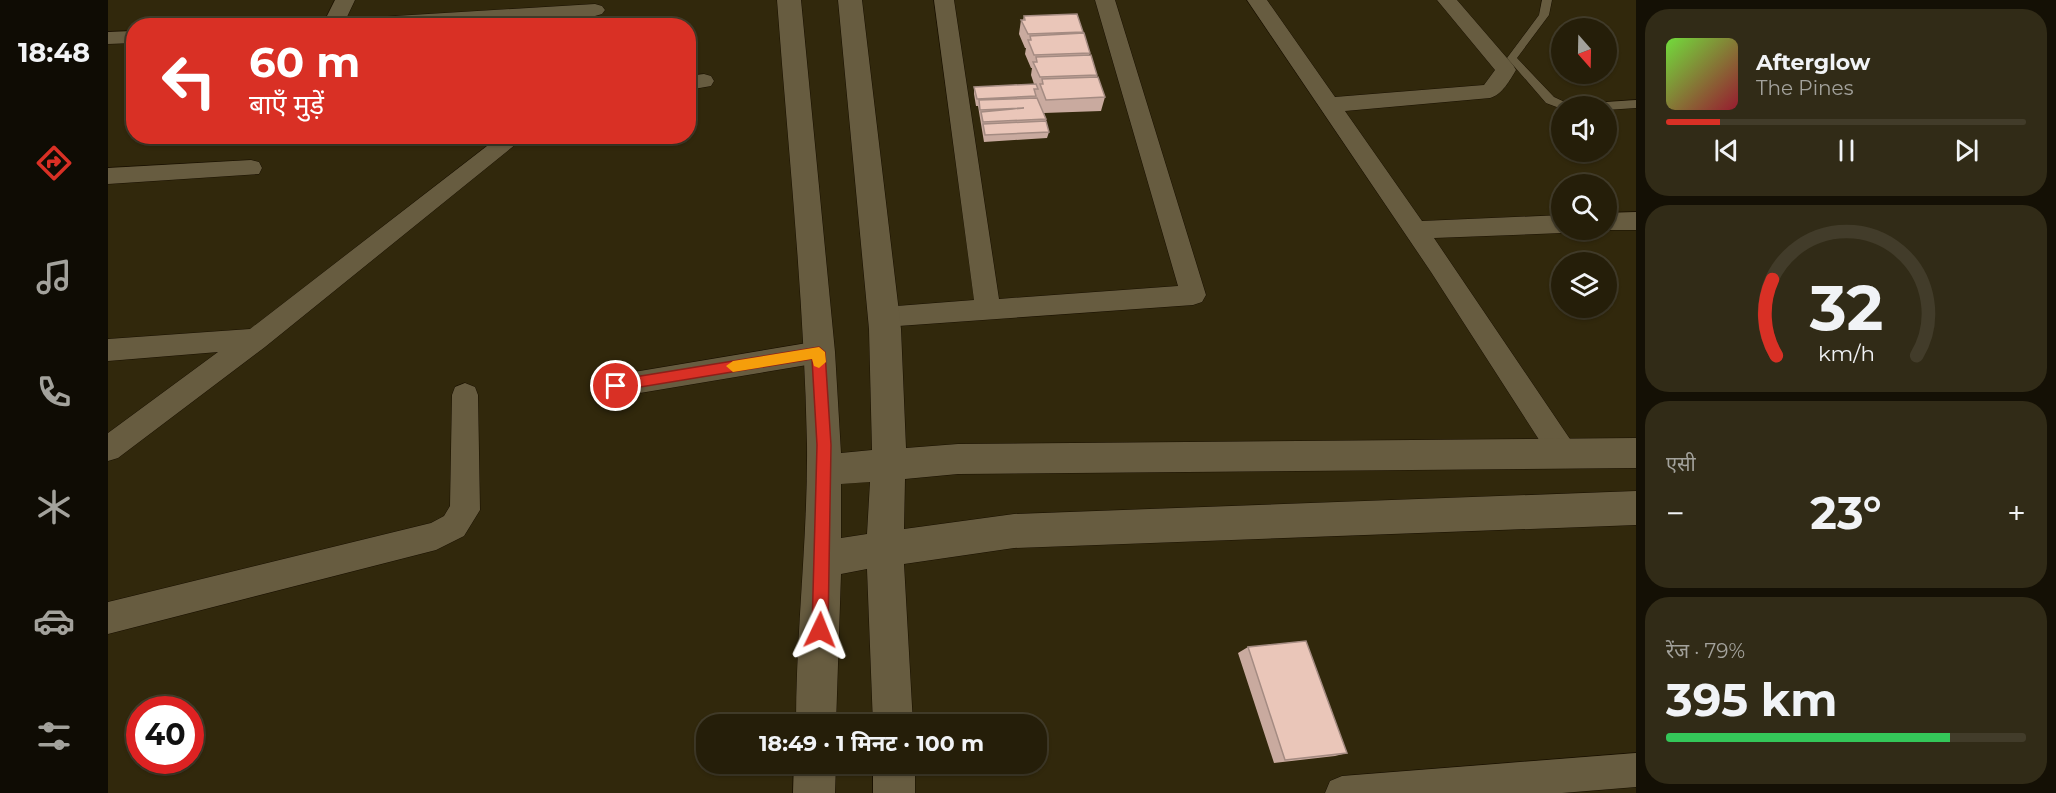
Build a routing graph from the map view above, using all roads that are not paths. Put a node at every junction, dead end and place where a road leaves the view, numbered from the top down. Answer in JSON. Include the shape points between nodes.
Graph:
{"nodes":[{"id":1,"x":345,"y":0,"type":"edge"},
{"id":2,"x":789,"y":0,"type":"edge"},
{"id":3,"x":850,"y":0,"type":"edge"},
{"id":4,"x":945,"y":0,"type":"edge"},
{"id":5,"x":1105,"y":0,"type":"edge"},
{"id":6,"x":1257,"y":0,"type":"edge"},
{"id":7,"x":1447,"y":0,"type":"edge"},
{"id":8,"x":1547,"y":0,"type":"edge"},
{"id":9,"x":594,"y":12,"type":"edge"},
{"id":10,"x":336,"y":18,"type":"edge"},
{"id":11,"x":474,"y":18,"type":"edge"},
{"id":12,"x":126,"y":37,"type":"edge"},
{"id":13,"x":108,"y":38,"type":"edge"},
{"id":14,"x":1551,"y":100,"type":"edge"},
{"id":15,"x":1636,"y":104,"type":"edge"},
{"id":16,"x":1328,"y":105,"type":"junction"},
{"id":17,"x":1617,"y":105,"type":"edge"},
{"id":18,"x":505,"y":144,"type":"edge"},
{"id":19,"x":251,"y":168,"type":"dead end"},
{"id":20,"x":108,"y":176,"type":"edge"},
{"id":21,"x":1636,"y":221,"type":"edge"},
{"id":22,"x":1617,"y":222,"type":"edge"},
{"id":23,"x":1551,"y":224,"type":"edge"},
{"id":24,"x":1416,"y":230,"type":"junction"},
{"id":25,"x":988,"y":310,"type":"junction"},
{"id":26,"x":884,"y":317,"type":"junction"},
{"id":27,"x":256,"y":339,"type":"junction"},
{"id":28,"x":108,"y":350,"type":"edge"},
{"id":29,"x":819,"y":352,"type":"junction"},
{"id":30,"x":616,"y":386,"type":"dead end"},
{"id":31,"x":465,"y":395,"type":"dead end"},
{"id":32,"x":108,"y":449,"type":"edge"},
{"id":33,"x":1636,"y":453,"type":"edge"},
{"id":34,"x":1564,"y":454,"type":"junction"},
{"id":35,"x":888,"y":465,"type":"junction"},
{"id":36,"x":822,"y":470,"type":"junction"},
{"id":37,"x":1636,"y":508,"type":"edge"},
{"id":38,"x":885,"y":549,"type":"junction"},
{"id":39,"x":823,"y":559,"type":"junction"},
{"id":40,"x":108,"y":618,"type":"edge"},
{"id":41,"x":816,"y":714,"type":"edge"},
{"id":42,"x":893,"y":714,"type":"edge"},
{"id":43,"x":1636,"y":770,"type":"edge"},
{"id":44,"x":815,"y":774,"type":"edge"},
{"id":45,"x":894,"y":774,"type":"edge"},
{"id":46,"x":814,"y":793,"type":"edge"},
{"id":47,"x":894,"y":793,"type":"edge"},
{"id":48,"x":1342,"y":793,"type":"edge"}],
"edges":[{"from":1,"to":10,"type":"street"},
{"from":2,"to":29,"type":"street"},
{"from":3,"to":26,"type":"street"},
{"from":4,"to":25,"type":"street"},
{"from":5,"to":25,"type":"street","via":[[1193,295]]},
{"from":6,"to":16,"type":"street"},
{"from":7,"to":16,"type":"street","via":[[1506,70],[1491,91]]},
{"from":8,"to":14,"type":"lane","via":[[1544,15],[1512,58]]},
{"from":9,"to":11,"type":"street"},
{"from":12,"to":13,"type":"street"},
{"from":15,"to":17,"type":"lane"},
{"from":16,"to":24,"type":"street"},
{"from":18,"to":27,"type":"street"},
{"from":19,"to":20,"type":"street"},
{"from":21,"to":22,"type":"street"},
{"from":23,"to":24,"type":"street"},
{"from":24,"to":34,"type":"street"},
{"from":25,"to":26,"type":"street"},
{"from":26,"to":35,"type":"street","via":[[890,425]]},
{"from":27,"to":28,"type":"street"},
{"from":27,"to":32,"type":"street"},
{"from":29,"to":30,"type":"street"},
{"from":29,"to":36,"type":"street"},
{"from":31,"to":40,"type":"street","via":[[465,510],[454,526],[436,536]]},
{"from":33,"to":34,"type":"street"},
{"from":34,"to":35,"type":"street","via":[[958,459]]},
{"from":35,"to":36,"type":"street"},
{"from":35,"to":38,"type":"street"},
{"from":36,"to":39,"type":"street"},
{"from":37,"to":38,"type":"street","via":[[1014,531]]},
{"from":38,"to":39,"type":"street"},
{"from":38,"to":42,"type":"street"},
{"from":39,"to":41,"type":"street"},
{"from":43,"to":48,"type":"street"},
{"from":44,"to":46,"type":"street"},
{"from":45,"to":47,"type":"street"}]}
